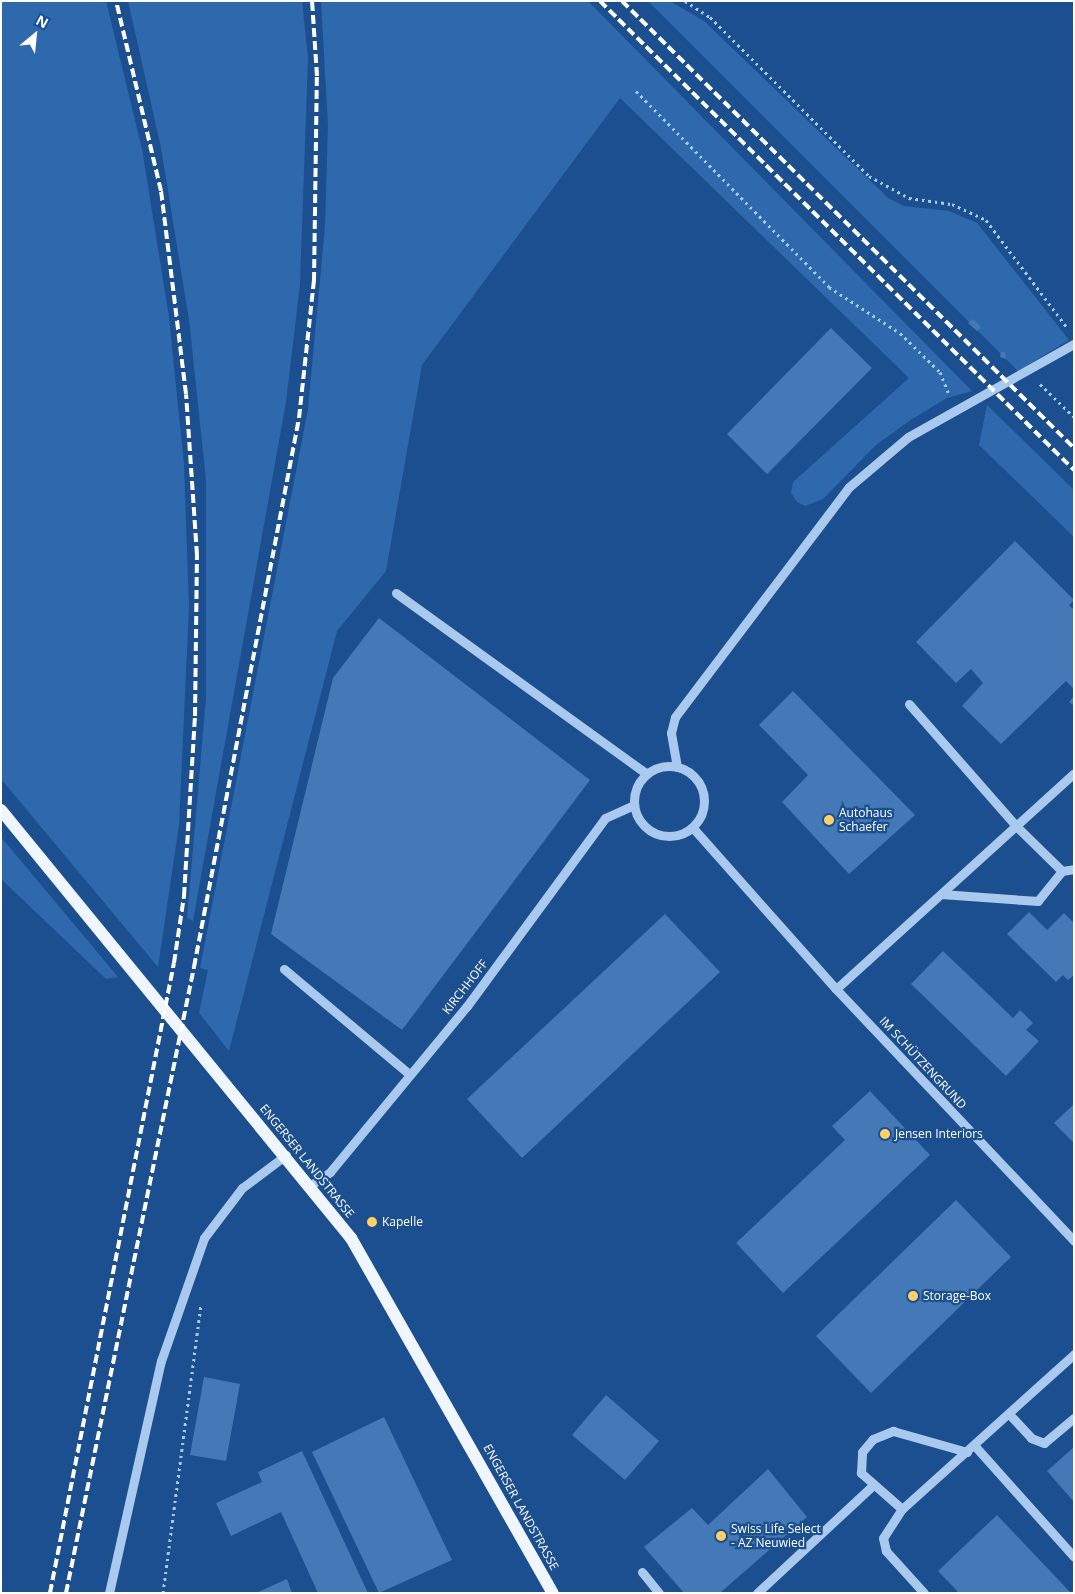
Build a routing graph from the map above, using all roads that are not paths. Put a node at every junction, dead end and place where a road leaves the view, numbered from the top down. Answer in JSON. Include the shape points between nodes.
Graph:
{"nodes":[{"id":1,"x":1074,"y":344,"type":"edge"},
{"id":2,"x":396,"y":593,"type":"dead end"},
{"id":3,"x":909,"y":704,"type":"dead end"},
{"id":4,"x":677,"y":766,"type":"junction"},
{"id":5,"x":1074,"y":773,"type":"edge"},
{"id":6,"x":647,"y":774,"type":"junction"},
{"id":7,"x":634,"y":805,"type":"junction"},
{"id":8,"x":1,"y":810,"type":"edge"},
{"id":9,"x":1016,"y":826,"type":"junction"},
{"id":10,"x":693,"y":828,"type":"junction"},
{"id":11,"x":1074,"y":869,"type":"edge"},
{"id":12,"x":1062,"y":871,"type":"junction"},
{"id":13,"x":941,"y":894,"type":"junction"},
{"id":14,"x":284,"y":969,"type":"dead end"},
{"id":15,"x":836,"y":989,"type":"junction"},
{"id":16,"x":409,"y":1074,"type":"junction"},
{"id":17,"x":286,"y":1155,"type":"junction"},
{"id":18,"x":311,"y":1185,"type":"junction"},
{"id":19,"x":1074,"y":1241,"type":"edge"},
{"id":20,"x":1074,"y":1354,"type":"edge"},
{"id":21,"x":1009,"y":1414,"type":"junction"},
{"id":22,"x":1074,"y":1418,"type":"edge"},
{"id":23,"x":971,"y":1449,"type":"junction"},
{"id":24,"x":872,"y":1486,"type":"junction"},
{"id":25,"x":902,"y":1509,"type":"junction"},
{"id":26,"x":1074,"y":1557,"type":"edge"},
{"id":27,"x":642,"y":1572,"type":"dead end"},
{"id":28,"x":109,"y":1593,"type":"edge"},
{"id":29,"x":553,"y":1593,"type":"edge"},
{"id":30,"x":659,"y":1593,"type":"edge"},
{"id":31,"x":757,"y":1593,"type":"edge"},
{"id":32,"x":924,"y":1593,"type":"edge"}],
"edges":[{"from":1,"to":4,"type":"street","via":[[890,450],[849,487],[675,717],[670,733]]},
{"from":2,"to":6,"type":"street"},
{"from":3,"to":9,"type":"street"},
{"from":4,"to":6,"type":"street"},
{"from":4,"to":10,"type":"street","via":[[700,784],[705,800]]},
{"from":5,"to":9,"type":"street"},
{"from":6,"to":7,"type":"street","via":[[635,792]]},
{"from":7,"to":10,"type":"street","via":[[641,822],[657,835],[683,834]]},
{"from":7,"to":16,"type":"street","name":"KIRCHHOFF","via":[[605,818],[468,1006]]},
{"from":8,"to":17,"type":"main road","name":"ENGERSER LANDSTRASSE"},
{"from":9,"to":12,"type":"street"},
{"from":9,"to":13,"type":"street"},
{"from":10,"to":15,"type":"street","name":"IM SCHÜTZENGRUND"},
{"from":11,"to":12,"type":"street"},
{"from":12,"to":13,"type":"street","via":[[1038,901]]},
{"from":13,"to":15,"type":"street"},
{"from":14,"to":16,"type":"street"},
{"from":15,"to":19,"type":"street","name":"IM SCHÜTZENGRUND"},
{"from":16,"to":18,"type":"street","name":"KIRCHHOFF","via":[[330,1172]]},
{"from":17,"to":18,"type":"main road","name":"ENGERSER LANDSTRASSE"},
{"from":17,"to":28,"type":"street","via":[[242,1188],[204,1238],[161,1361]]},
{"from":18,"to":29,"type":"main road","name":"ENGERSER LANDSTRASSE","via":[[351,1238]]},
{"from":20,"to":21,"type":"street"},
{"from":21,"to":22,"type":"street","via":[[1031,1438],[1044,1444]]},
{"from":21,"to":23,"type":"street"},
{"from":23,"to":24,"type":"street","via":[[893,1431],[873,1439],[862,1452],[861,1473]]},
{"from":23,"to":25,"type":"street"},
{"from":23,"to":26,"type":"street"},
{"from":24,"to":25,"type":"street"},
{"from":24,"to":31,"type":"street"},
{"from":25,"to":32,"type":"street","via":[[883,1538],[886,1552]]},
{"from":27,"to":30,"type":"street"}]}
